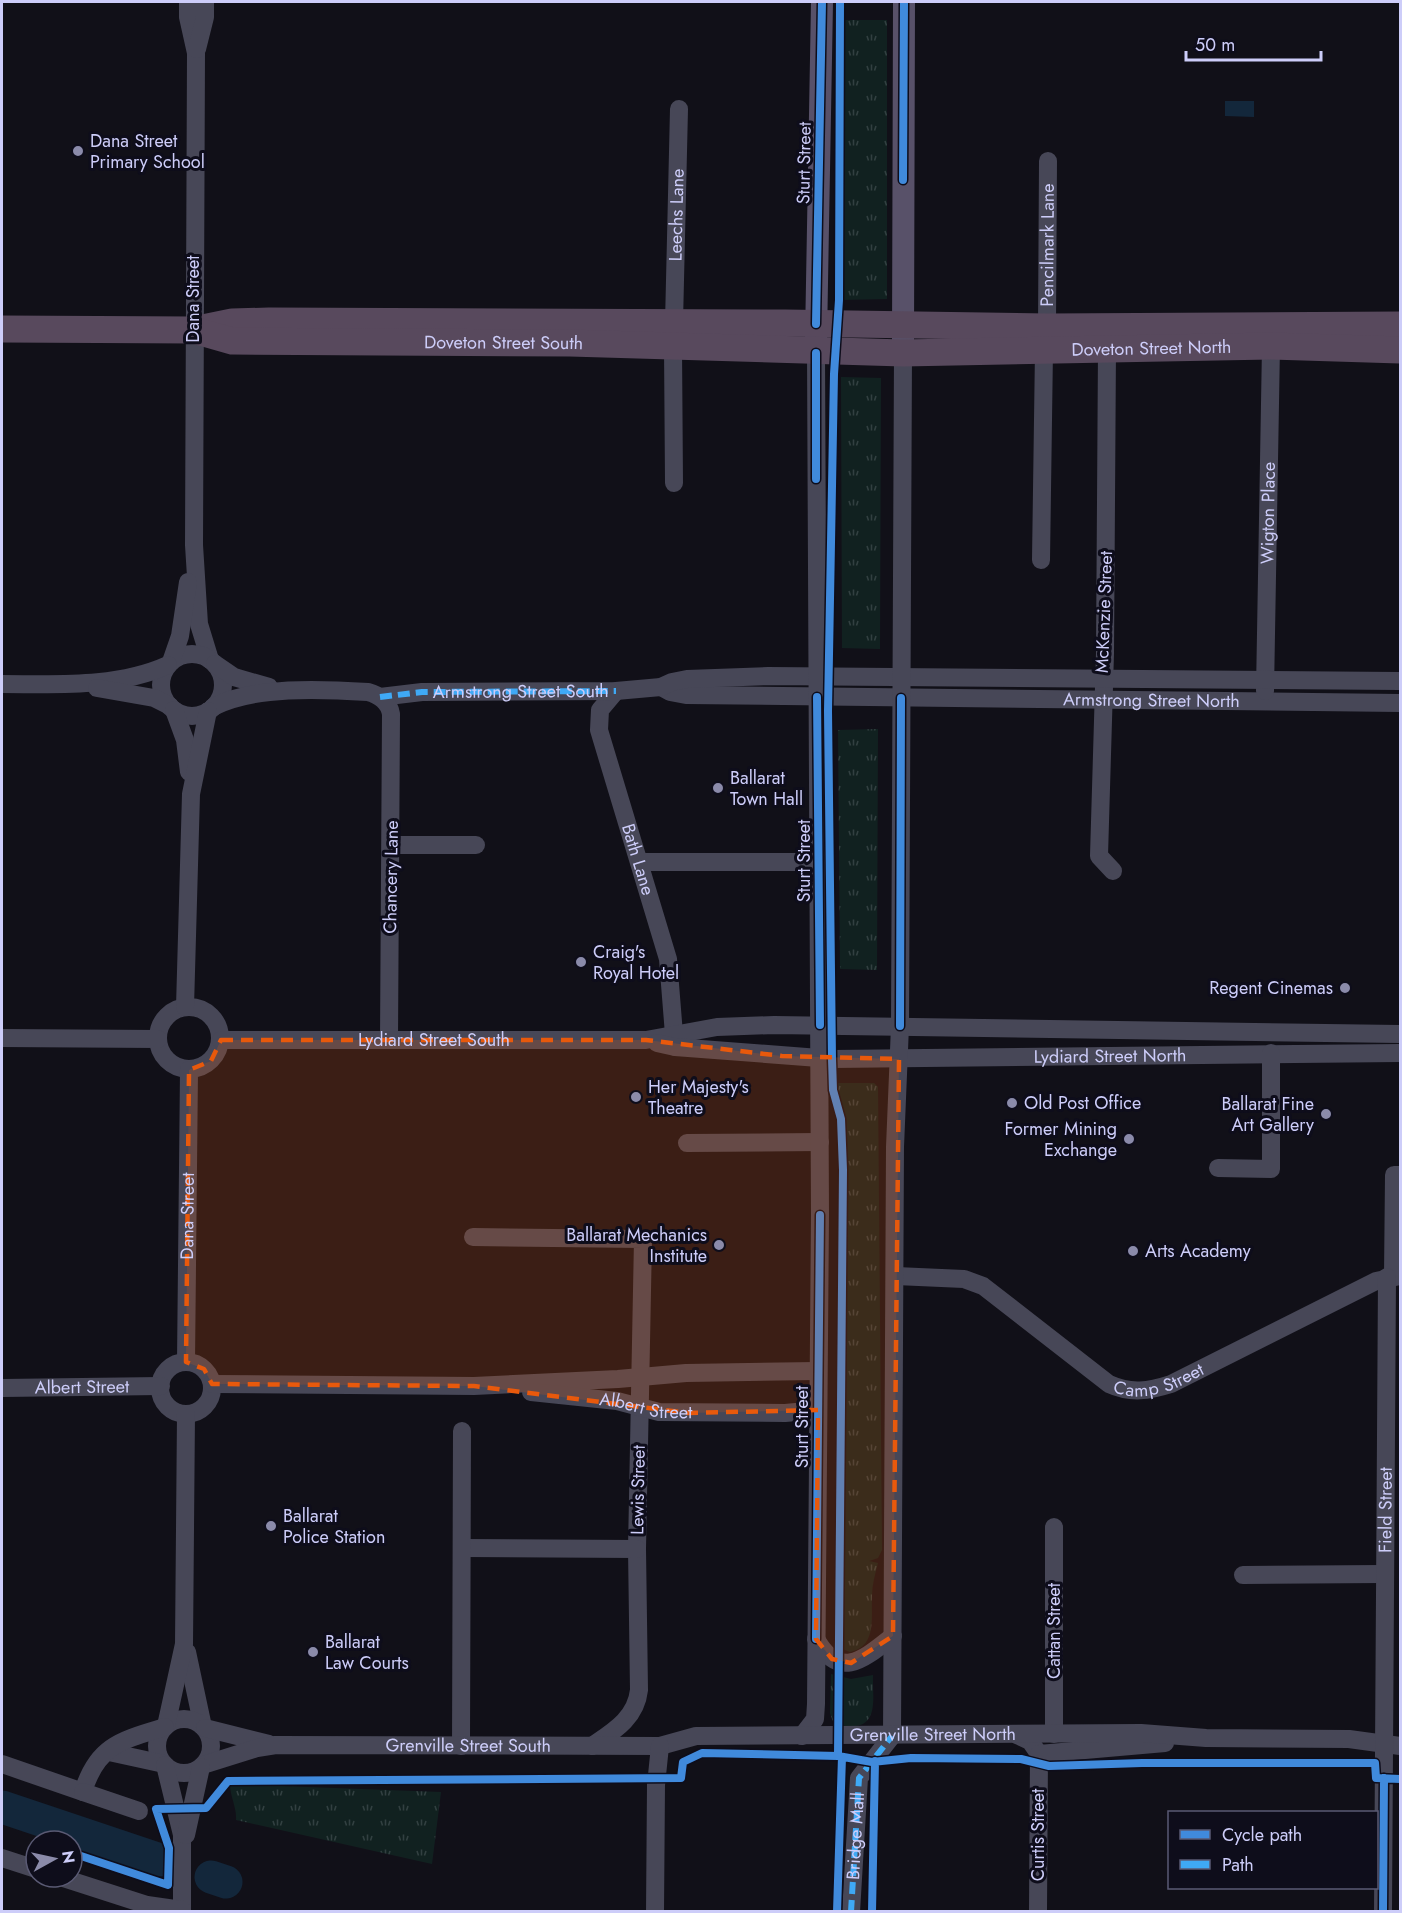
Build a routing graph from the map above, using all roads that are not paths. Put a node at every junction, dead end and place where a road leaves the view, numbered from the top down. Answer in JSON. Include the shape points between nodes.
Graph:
{"nodes":[{"id":1,"x":188,"y":2,"type":"edge"},
{"id":2,"x":205,"y":2,"type":"edge"},
{"id":3,"x":822,"y":2,"type":"edge"},
{"id":4,"x":904,"y":2,"type":"edge"},
{"id":5,"x":196,"y":53,"type":"junction"},
{"id":6,"x":679,"y":109,"type":"dead end"},
{"id":7,"x":1048,"y":161,"type":"dead end"},
{"id":8,"x":816,"y":324,"type":"junction"},
{"id":9,"x":903,"y":325,"type":"junction"},
{"id":10,"x":1401,"y":325,"type":"edge"},
{"id":11,"x":2,"y":329,"type":"edge"},
{"id":12,"x":193,"y":330,"type":"junction"},
{"id":13,"x":674,"y":335,"type":"junction"},
{"id":14,"x":1046,"y":339,"type":"junction"},
{"id":15,"x":1271,"y":346,"type":"junction"},
{"id":16,"x":1107,"y":348,"type":"junction"},
{"id":17,"x":1401,"y":350,"type":"edge"},
{"id":18,"x":816,"y":352,"type":"junction"},
{"id":19,"x":903,"y":353,"type":"junction"},
{"id":20,"x":674,"y":483,"type":"dead end"},
{"id":21,"x":194,"y":545,"type":"junction"},
{"id":22,"x":1041,"y":560,"type":"dead end"},
{"id":23,"x":212,"y":661,"type":"junction"},
{"id":24,"x":169,"y":664,"type":"junction"},
{"id":25,"x":817,"y":677,"type":"junction"},
{"id":26,"x":901,"y":678,"type":"junction"},
{"id":27,"x":1102,"y":678,"type":"junction"},
{"id":28,"x":1265,"y":679,"type":"junction"},
{"id":29,"x":1401,"y":681,"type":"edge"},
{"id":30,"x":2,"y":684,"type":"edge"},
{"id":31,"x":75,"y":684,"type":"junction"},
{"id":32,"x":661,"y":687,"type":"junction"},
{"id":33,"x":616,"y":691,"type":"junction"},
{"id":34,"x":290,"y":692,"type":"junction"},
{"id":35,"x":372,"y":694,"type":"junction"},
{"id":36,"x":818,"y":697,"type":"junction"},
{"id":37,"x":901,"y":698,"type":"junction"},
{"id":38,"x":1102,"y":700,"type":"junction"},
{"id":39,"x":1265,"y":702,"type":"junction"},
{"id":40,"x":1401,"y":703,"type":"edge"},
{"id":41,"x":172,"y":708,"type":"junction"},
{"id":42,"x":211,"y":709,"type":"junction"},
{"id":43,"x":191,"y":795,"type":"junction"},
{"id":44,"x":392,"y":845,"type":"junction"},
{"id":45,"x":476,"y":845,"type":"dead end"},
{"id":46,"x":640,"y":862,"type":"junction"},
{"id":47,"x":819,"y":862,"type":"junction"},
{"id":48,"x":1113,"y":871,"type":"dead end"},
{"id":49,"x":185,"y":1006,"type":"junction"},
{"id":50,"x":820,"y":1025,"type":"junction"},
{"id":51,"x":900,"y":1026,"type":"junction"},
{"id":52,"x":1401,"y":1034,"type":"edge"},
{"id":53,"x":2,"y":1038,"type":"edge"},
{"id":54,"x":158,"y":1039,"type":"junction"},
{"id":55,"x":221,"y":1040,"type":"junction"},
{"id":56,"x":389,"y":1040,"type":"junction"},
{"id":57,"x":675,"y":1042,"type":"junction"},
{"id":58,"x":1271,"y":1053,"type":"junction"},
{"id":59,"x":1401,"y":1053,"type":"edge"},
{"id":60,"x":819,"y":1058,"type":"junction"},
{"id":61,"x":899,"y":1059,"type":"junction"},
{"id":62,"x":189,"y":1070,"type":"junction"},
{"id":63,"x":819,"y":1142,"type":"junction"},
{"id":64,"x":687,"y":1143,"type":"dead end"},
{"id":65,"x":1218,"y":1168,"type":"dead end"},
{"id":66,"x":1401,"y":1175,"type":"edge"},
{"id":67,"x":473,"y":1237,"type":"dead end"},
{"id":68,"x":896,"y":1276,"type":"junction"},
{"id":69,"x":1393,"y":1276,"type":"edge"},
{"id":70,"x":186,"y":1362,"type":"junction"},
{"id":71,"x":817,"y":1371,"type":"junction"},
{"id":72,"x":639,"y":1377,"type":"junction"},
{"id":73,"x":212,"y":1384,"type":"junction"},
{"id":74,"x":161,"y":1386,"type":"junction"},
{"id":75,"x":474,"y":1386,"type":"junction"},
{"id":76,"x":2,"y":1388,"type":"edge"},
{"id":77,"x":639,"y":1406,"type":"junction"},
{"id":78,"x":818,"y":1410,"type":"junction"},
{"id":79,"x":186,"y":1414,"type":"junction"},
{"id":80,"x":462,"y":1431,"type":"dead end"},
{"id":81,"x":1053,"y":1527,"type":"dead end"},
{"id":82,"x":463,"y":1548,"type":"junction"},
{"id":83,"x":637,"y":1549,"type":"junction"},
{"id":84,"x":1383,"y":1574,"type":"junction"},
{"id":85,"x":1243,"y":1575,"type":"dead end"},
{"id":86,"x":185,"y":1633,"type":"junction"},
{"id":87,"x":892,"y":1636,"type":"junction"},
{"id":88,"x":816,"y":1639,"type":"junction"},
{"id":89,"x":166,"y":1727,"type":"junction"},
{"id":90,"x":204,"y":1727,"type":"junction"},
{"id":91,"x":1054,"y":1734,"type":"junction"},
{"id":92,"x":1017,"y":1735,"type":"junction"},
{"id":93,"x":802,"y":1736,"type":"junction"},
{"id":94,"x":892,"y":1736,"type":"junction"},
{"id":95,"x":1206,"y":1738,"type":"junction"},
{"id":96,"x":1390,"y":1744,"type":"edge"},
{"id":97,"x":276,"y":1746,"type":"junction"},
{"id":98,"x":461,"y":1746,"type":"junction"},
{"id":99,"x":592,"y":1746,"type":"junction"},
{"id":100,"x":660,"y":1746,"type":"junction"},
{"id":101,"x":109,"y":1752,"type":"junction"},
{"id":102,"x":1039,"y":1754,"type":"junction"},
{"id":103,"x":2,"y":1764,"type":"edge"},
{"id":104,"x":165,"y":1764,"type":"junction"},
{"id":105,"x":202,"y":1766,"type":"junction"},
{"id":106,"x":83,"y":1792,"type":"junction"},
{"id":107,"x":139,"y":1811,"type":"dead end"},
{"id":108,"x":183,"y":1851,"type":"junction"},
{"id":109,"x":2,"y":1858,"type":"edge"},
{"id":110,"x":24,"y":1865,"type":"edge"},
{"id":111,"x":84,"y":1885,"type":"edge"},
{"id":112,"x":182,"y":1911,"type":"edge"},
{"id":113,"x":655,"y":1911,"type":"edge"},
{"id":114,"x":851,"y":1911,"type":"edge"},
{"id":115,"x":1038,"y":1911,"type":"edge"},
{"id":116,"x":1383,"y":1911,"type":"edge"}],
"edges":[{"from":1,"to":5,"type":"street","name":"Dana Street"},
{"from":2,"to":5,"type":"street","name":"Dana Street"},
{"from":3,"to":8,"type":"main road","name":"Sturt Street"},
{"from":4,"to":9,"type":"main road"},
{"from":5,"to":12,"type":"street","name":"Dana Street"},
{"from":6,"to":13,"type":"street","name":"Leechs Lane"},
{"from":7,"to":14,"type":"street","name":"Pencilmark Lane"},
{"from":8,"to":9,"type":"highway","name":"Doveton Street North"},
{"from":8,"to":13,"type":"highway","name":"Doveton Street South"},
{"from":8,"to":18,"type":"main road","name":"Sturt Street"},
{"from":9,"to":14,"type":"highway","name":"Doveton Street North"},
{"from":9,"to":19,"type":"main road"},
{"from":10,"to":14,"type":"highway","name":"Doveton Street North"},
{"from":11,"to":12,"type":"highway","name":"Doveton Street South"},
{"from":12,"to":13,"type":"highway","name":"Doveton Street South","via":[[232,341],[570,343]]},
{"from":12,"to":21,"type":"street","name":"Dana Street"},
{"from":13,"to":18,"type":"highway","name":"Doveton Street South"},
{"from":13,"to":20,"type":"street","name":"Leechs Lane"},
{"from":14,"to":16,"type":"highway","name":"Doveton Street North"},
{"from":14,"to":19,"type":"highway","name":"Doveton Street North"},
{"from":14,"to":22,"type":"street","name":"Pencilmark Lane"},
{"from":15,"to":16,"type":"highway","name":"Doveton Street North"},
{"from":15,"to":17,"type":"highway","name":"Doveton Street North"},
{"from":15,"to":28,"type":"street","name":"Wigton Place"},
{"from":16,"to":27,"type":"street","name":"McKenzie Street"},
{"from":18,"to":19,"type":"highway","name":"Doveton Street South"},
{"from":18,"to":25,"type":"street","name":"Sturt Street"},
{"from":19,"to":26,"type":"street"},
{"from":21,"to":23,"type":"street","name":"Dana Street","via":[[199,624]]},
{"from":21,"to":24,"type":"street","name":"Dana Street","via":[[180,636]]},
{"from":23,"to":24,"type":"street","via":[[190,654]]},
{"from":23,"to":34,"type":"street","name":"Armstrong Street South","via":[[241,680]]},
{"from":23,"to":42,"type":"street","via":[[223,685]]},
{"from":24,"to":31,"type":"street","via":[[113,680]]},
{"from":24,"to":41,"type":"street","via":[[161,686]]},
{"from":25,"to":26,"type":"street","name":"Armstrong Street South"},
{"from":25,"to":32,"type":"street","name":"Armstrong Street South","via":[[687,679]]},
{"from":25,"to":36,"type":"street","name":"Sturt Street"},
{"from":26,"to":27,"type":"street","name":"Armstrong Street North"},
{"from":26,"to":37,"type":"street"},
{"from":27,"to":28,"type":"street","name":"Armstrong Street North"},
{"from":27,"to":38,"type":"street","name":"McKenzie Street"},
{"from":28,"to":29,"type":"street","name":"Armstrong Street North"},
{"from":28,"to":39,"type":"street","name":"Wigton Place"},
{"from":30,"to":31,"type":"street"},
{"from":31,"to":41,"type":"street","via":[[145,696]]},
{"from":32,"to":33,"type":"street","name":"Armstrong Street South"},
{"from":32,"to":36,"type":"street","name":"Armstrong Street South","via":[[686,695]]},
{"from":33,"to":35,"type":"street","name":"Armstrong Street South"},
{"from":33,"to":46,"type":"street","name":"Bath Lane","via":[[600,710],[599,730]]},
{"from":34,"to":35,"type":"street","name":"Armstrong Street South"},
{"from":34,"to":42,"type":"street","name":"Armstrong Street South","via":[[249,694]]},
{"from":35,"to":44,"type":"street","name":"Chancery Lane","via":[[388,705],[391,714]]},
{"from":36,"to":37,"type":"street","name":"Armstrong Street South"},
{"from":36,"to":47,"type":"street","name":"Sturt Street"},
{"from":37,"to":38,"type":"street","name":"Armstrong Street North"},
{"from":37,"to":51,"type":"street"},
{"from":38,"to":39,"type":"street","name":"Armstrong Street North"},
{"from":38,"to":48,"type":"street","name":"McKenzie Street","via":[[1099,856]]},
{"from":39,"to":40,"type":"street","name":"Armstrong Street North"},
{"from":41,"to":42,"type":"street","via":[[191,716]]},
{"from":41,"to":43,"type":"street","via":[[187,750]]},
{"from":42,"to":43,"type":"street"},
{"from":43,"to":49,"type":"street"},
{"from":44,"to":45,"type":"street"},
{"from":44,"to":56,"type":"street","name":"Chancery Lane"},
{"from":46,"to":47,"type":"street"},
{"from":46,"to":57,"type":"street","name":"Bath Lane","via":[[670,969]]},
{"from":47,"to":50,"type":"street","name":"Sturt Street"},
{"from":49,"to":54,"type":"street","via":[[165,1017]]},
{"from":49,"to":55,"type":"street","via":[[211,1015],[219,1026]]},
{"from":50,"to":51,"type":"street","name":"Lydiard Street North"},
{"from":50,"to":57,"type":"street","name":"Lydiard Street South","via":[[717,1027]]},
{"from":50,"to":60,"type":"street","name":"Sturt Street"},
{"from":51,"to":52,"type":"street","name":"Lydiard Street North"},
{"from":51,"to":61,"type":"street"},
{"from":53,"to":54,"type":"street"},
{"from":54,"to":62,"type":"street","via":[[167,1060]]},
{"from":55,"to":56,"type":"street","name":"Lydiard Street South"},
{"from":55,"to":62,"type":"street","via":[[211,1061]]},
{"from":56,"to":57,"type":"street","name":"Lydiard Street South"},
{"from":57,"to":60,"type":"street","name":"Lydiard Street South"},
{"from":58,"to":59,"type":"street","name":"Lydiard Street North"},
{"from":58,"to":61,"type":"street","name":"Lydiard Street North"},
{"from":58,"to":65,"type":"street","via":[[1270,1168]]},
{"from":60,"to":61,"type":"street","name":"Lydiard Street North"},
{"from":60,"to":63,"type":"street","name":"Sturt Street"},
{"from":61,"to":68,"type":"street"},
{"from":62,"to":70,"type":"street","name":"Dana Street"},
{"from":63,"to":64,"type":"street"},
{"from":63,"to":71,"type":"street","name":"Sturt Street"},
{"from":66,"to":69,"type":"street","name":"Field Street","via":[[1394,1175]]},
{"from":67,"to":72,"type":"street","name":"Lewis Street","via":[[643,1239]]},
{"from":68,"to":69,"type":"street","name":"Camp Street","via":[[964,1279],[983,1286],[1109,1384],[1132,1392],[1172,1384]]},
{"from":68,"to":87,"type":"street"},
{"from":69,"to":84,"type":"street","name":"Field Street"},
{"from":70,"to":73,"type":"street","via":[[204,1369]]},
{"from":70,"to":74,"type":"street","via":[[170,1368]]},
{"from":71,"to":72,"type":"street","name":"Albert Street"},
{"from":71,"to":78,"type":"street","name":"Sturt Street"},
{"from":72,"to":75,"type":"street","name":"Albert Street"},
{"from":72,"to":77,"type":"street","name":"Lewis Street"},
{"from":73,"to":75,"type":"street","name":"Albert Street"},
{"from":73,"to":79,"type":"street","via":[[202,1409]]},
{"from":74,"to":76,"type":"street","name":"Albert Street"},
{"from":74,"to":79,"type":"street","via":[[169,1408]]},
{"from":75,"to":77,"type":"street","name":"Albert Street"},
{"from":77,"to":78,"type":"street","name":"Albert Street","via":[[659,1412],[688,1413]]},
{"from":77,"to":83,"type":"street","name":"Lewis Street"},
{"from":78,"to":88,"type":"street","name":"Sturt Street"},
{"from":79,"to":86,"type":"street"},
{"from":80,"to":82,"type":"street"},
{"from":81,"to":91,"type":"street","name":"Cattan Street"},
{"from":82,"to":83,"type":"street"},
{"from":82,"to":98,"type":"street"},
{"from":83,"to":99,"type":"street","name":"Lewis Street","via":[[638,1696],[627,1720]]},
{"from":84,"to":85,"type":"street"},
{"from":84,"to":96,"type":"street","name":"Field Street"},
{"from":86,"to":89,"type":"street"},
{"from":86,"to":90,"type":"street"},
{"from":87,"to":88,"type":"street","via":[[851,1664],[832,1659]]},
{"from":87,"to":94,"type":"street"},
{"from":88,"to":93,"type":"street","name":"Sturt Street","via":[[815,1719]]},
{"from":89,"to":90,"type":"street","via":[[185,1719]]},
{"from":89,"to":101,"type":"street","via":[[120,1741]]},
{"from":89,"to":104,"type":"street","via":[[158,1748]]},
{"from":90,"to":97,"type":"street","name":"Grenville Street South"},
{"from":90,"to":105,"type":"street","via":[[211,1747]]},
{"from":91,"to":92,"type":"street","name":"Grenville Street North"},
{"from":91,"to":95,"type":"street","name":"Grenville Street North","via":[[1141,1733]]},
{"from":92,"to":94,"type":"street","name":"Grenville Street North"},
{"from":92,"to":102,"type":"street","via":[[1030,1741]]},
{"from":93,"to":94,"type":"street","name":"Grenville Street North"},
{"from":93,"to":100,"type":"street","name":"Grenville Street North","via":[[696,1736]]},
{"from":94,"to":114,"type":"street","name":"Bridge Mall","via":[[858,1778]]},
{"from":95,"to":96,"type":"street","name":"Grenville Street North","via":[[1349,1739]]},
{"from":95,"to":102,"type":"street","name":"Grenville Street North"},
{"from":96,"to":116,"type":"street","name":"Field Street","via":[[1384,1763]]},
{"from":97,"to":98,"type":"street","name":"Grenville Street South"},
{"from":97,"to":105,"type":"street","name":"Grenville Street South","via":[[256,1748]]},
{"from":98,"to":99,"type":"street","name":"Grenville Street South"},
{"from":99,"to":100,"type":"street","name":"Grenville Street South"},
{"from":100,"to":113,"type":"street"},
{"from":101,"to":104,"type":"street"},
{"from":101,"to":106,"type":"street","via":[[90,1770]]},
{"from":102,"to":115,"type":"street","name":"Curtis Street"},
{"from":103,"to":106,"type":"street"},
{"from":104,"to":105,"type":"street","via":[[180,1773]]},
{"from":104,"to":108,"type":"street"},
{"from":105,"to":108,"type":"street"},
{"from":106,"to":107,"type":"street"},
{"from":108,"to":112,"type":"street"},
{"from":109,"to":110,"type":"street"},
{"from":111,"to":112,"type":"street","via":[[147,1905]]}]}
